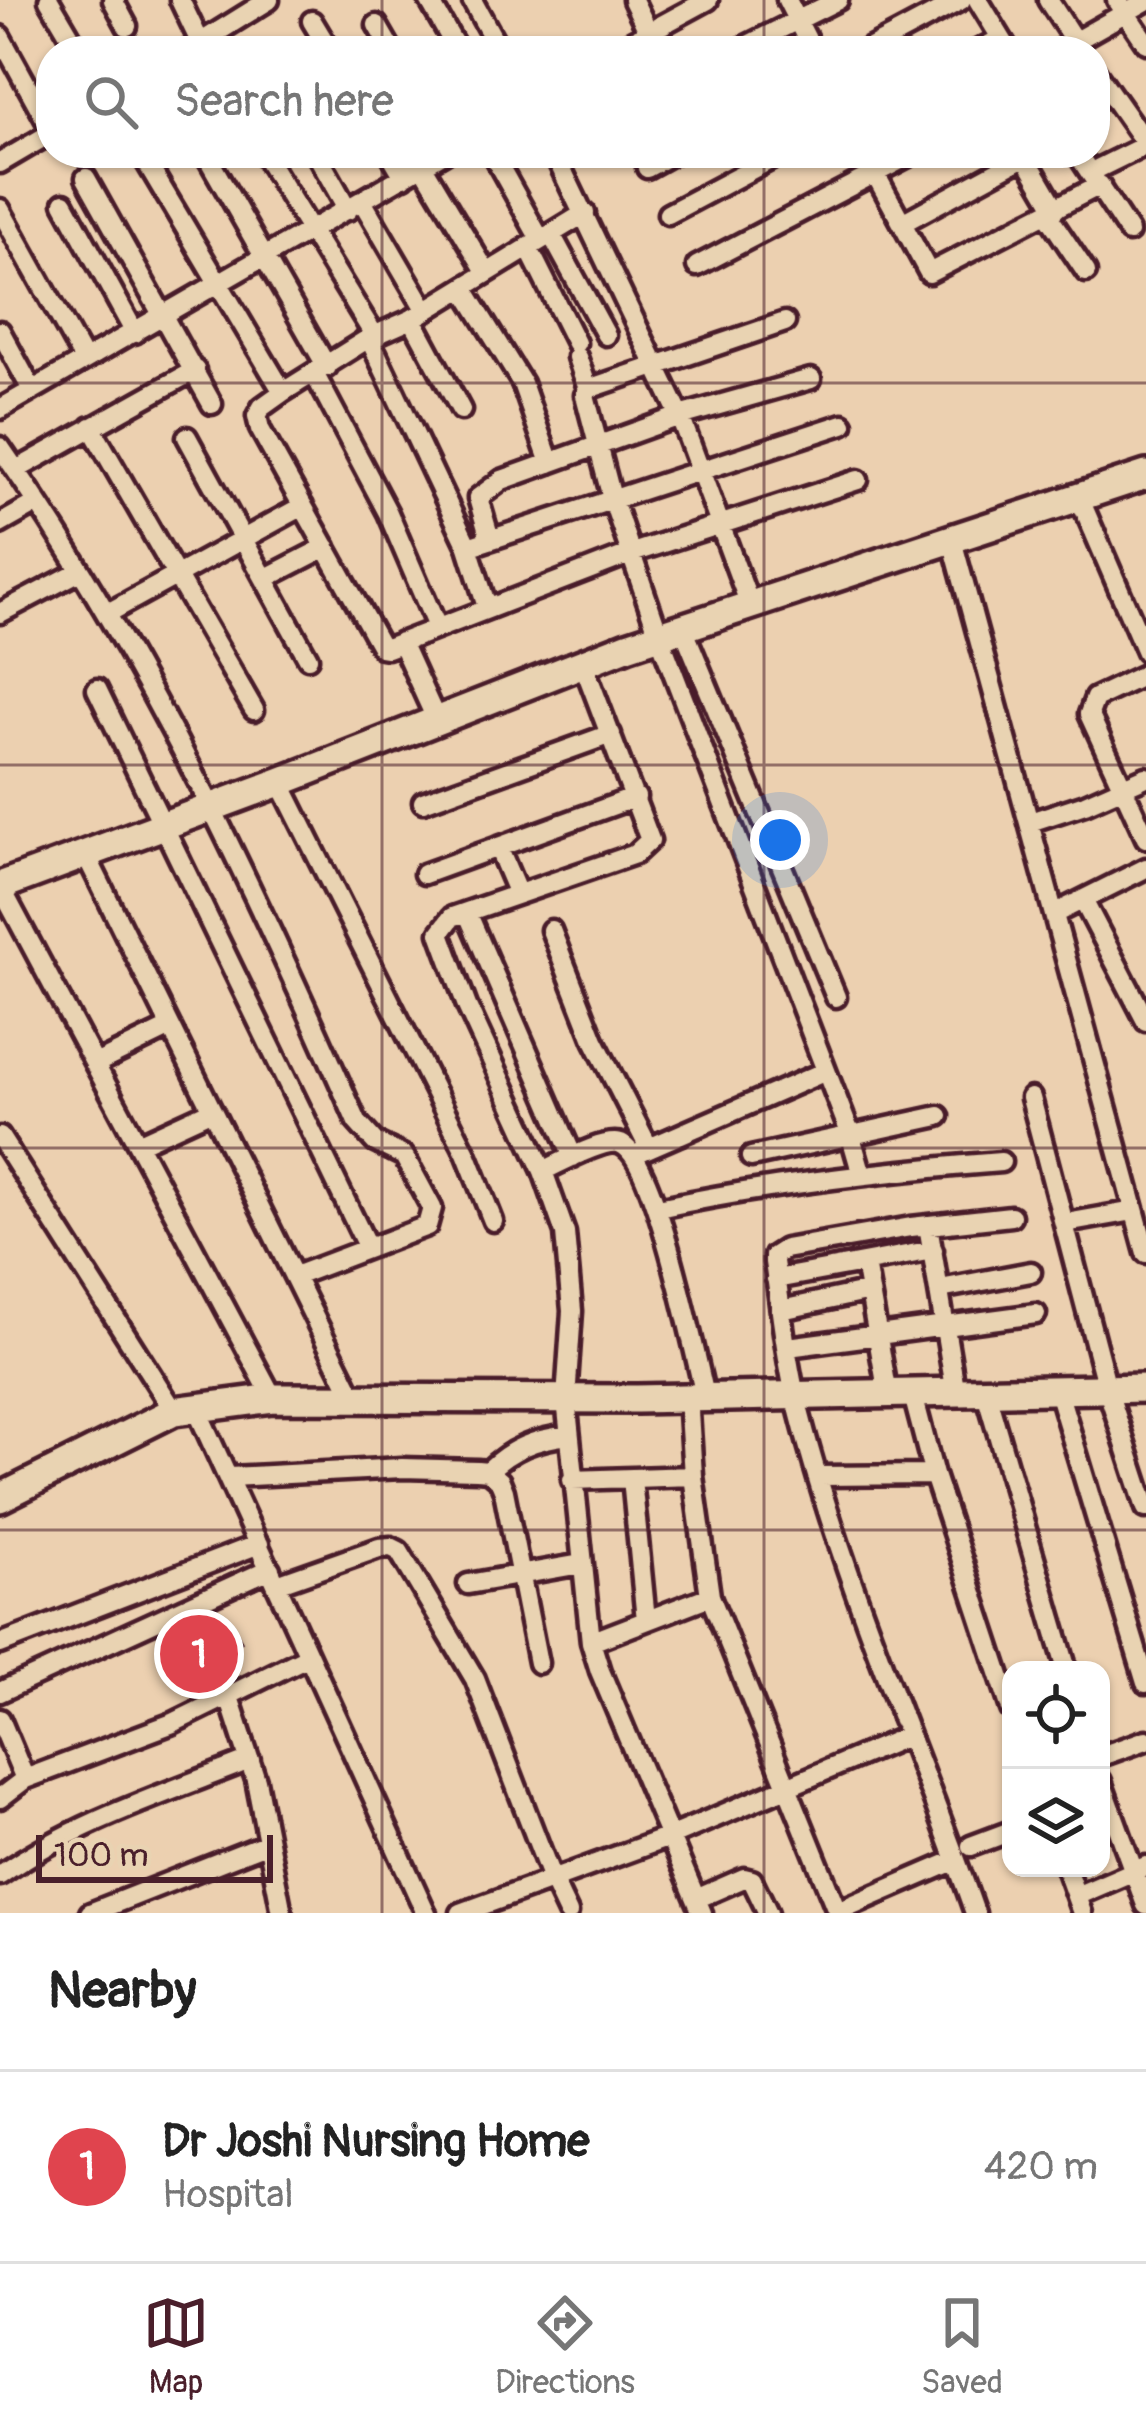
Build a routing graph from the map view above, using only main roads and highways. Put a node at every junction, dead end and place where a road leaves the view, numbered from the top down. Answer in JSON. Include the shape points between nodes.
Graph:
{"nodes":[{"id":1,"x":1146,"y":475,"type":"edge"},
{"id":2,"x":0,"y":886,"type":"edge"},
{"id":3,"x":1146,"y":1388,"type":"edge"},
{"id":4,"x":0,"y":1498,"type":"edge"}],
"edges":[{"from":1,"to":2,"type":"main road","via":[[583,663]]},
{"from":3,"to":4,"type":"main road","via":[[273,1398],[185,1410]]}]}
